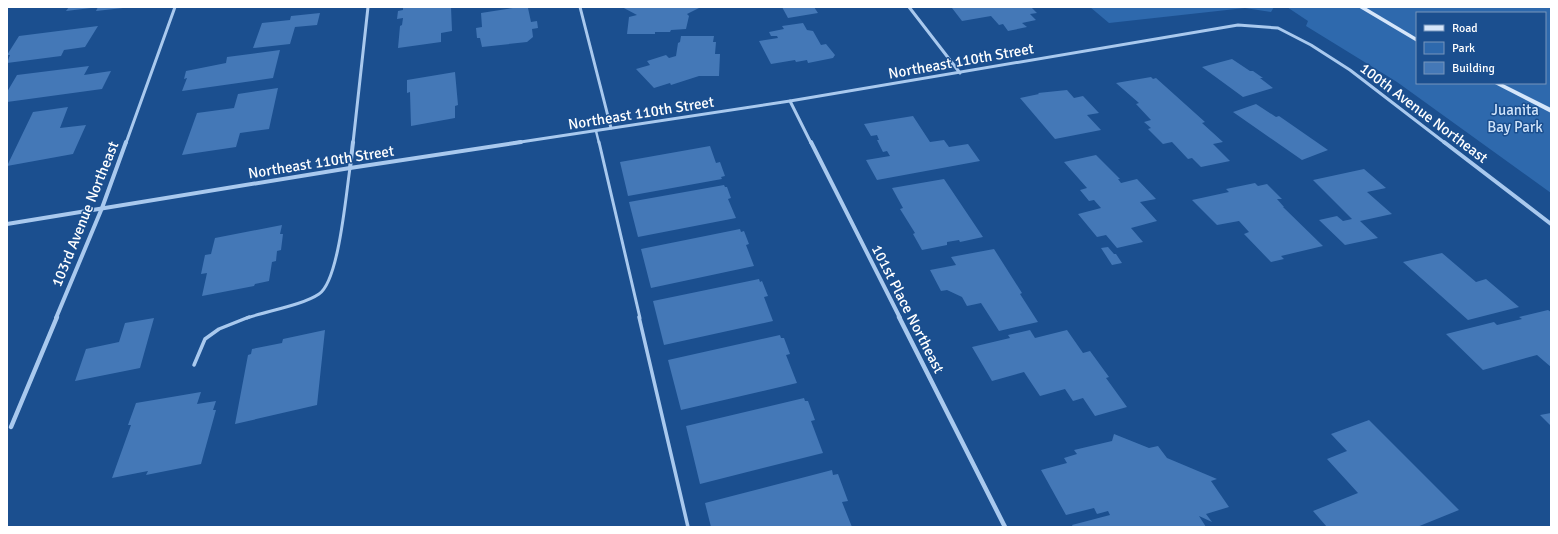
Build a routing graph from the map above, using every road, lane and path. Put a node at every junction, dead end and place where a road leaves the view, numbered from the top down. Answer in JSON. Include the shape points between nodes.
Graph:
{"nodes":[{"id":1,"x":175,"y":7,"type":"edge"},
{"id":2,"x":368,"y":7,"type":"edge"},
{"id":3,"x":580,"y":7,"type":"edge"},
{"id":4,"x":909,"y":7,"type":"edge"},
{"id":5,"x":1361,"y":7,"type":"edge"},
{"id":6,"x":1278,"y":28,"type":"joint"},
{"id":7,"x":1416,"y":39,"type":"edge"},
{"id":8,"x":960,"y":73,"type":"junction"},
{"id":9,"x":1498,"y":84,"type":"edge"},
{"id":10,"x":790,"y":101,"type":"junction"},
{"id":11,"x":1551,"y":111,"type":"edge"},
{"id":12,"x":611,"y":128,"type":"junction"},
{"id":13,"x":596,"y":131,"type":"junction"},
{"id":14,"x":350,"y":168,"type":"junction"},
{"id":15,"x":102,"y":208,"type":"junction"},
{"id":16,"x":7,"y":224,"type":"edge"},
{"id":17,"x":1551,"y":224,"type":"edge"},
{"id":18,"x":194,"y":365,"type":"dead end"},
{"id":19,"x":11,"y":427,"type":"dead end"},
{"id":20,"x":688,"y":527,"type":"edge"},
{"id":21,"x":1005,"y":527,"type":"edge"}],
"edges":[{"from":1,"to":15,"type":"street","name":"103rd Avenue Northeast"},
{"from":2,"to":14,"type":"street"},
{"from":3,"to":12,"type":"street"},
{"from":4,"to":8,"type":"street"},
{"from":5,"to":7,"type":"main road"},
{"from":6,"to":8,"type":"street","name":"Northeast 110th Street","via":[[1238,25]]},
{"from":6,"to":17,"type":"street","name":"100th Avenue Northeast","via":[[1350,70]]},
{"from":8,"to":10,"type":"street","name":"Northeast 110th Street"},
{"from":9,"to":11,"type":"main road"},
{"from":10,"to":12,"type":"street","name":"Northeast 110th Street"},
{"from":10,"to":21,"type":"street","name":"101st Place Northeast"},
{"from":12,"to":13,"type":"street","name":"Northeast 110th Street"},
{"from":13,"to":14,"type":"street","name":"Northeast 110th Street"},
{"from":13,"to":20,"type":"lane"},
{"from":14,"to":15,"type":"street","name":"Northeast 110th Street"},
{"from":14,"to":18,"type":"lane","via":[[336,260],[329,283],[320,294],[220,329],[205,339]]},
{"from":15,"to":16,"type":"street","name":"Northeast 110th Street"},
{"from":15,"to":19,"type":"street","name":"103rd Avenue Northeast"}]}
